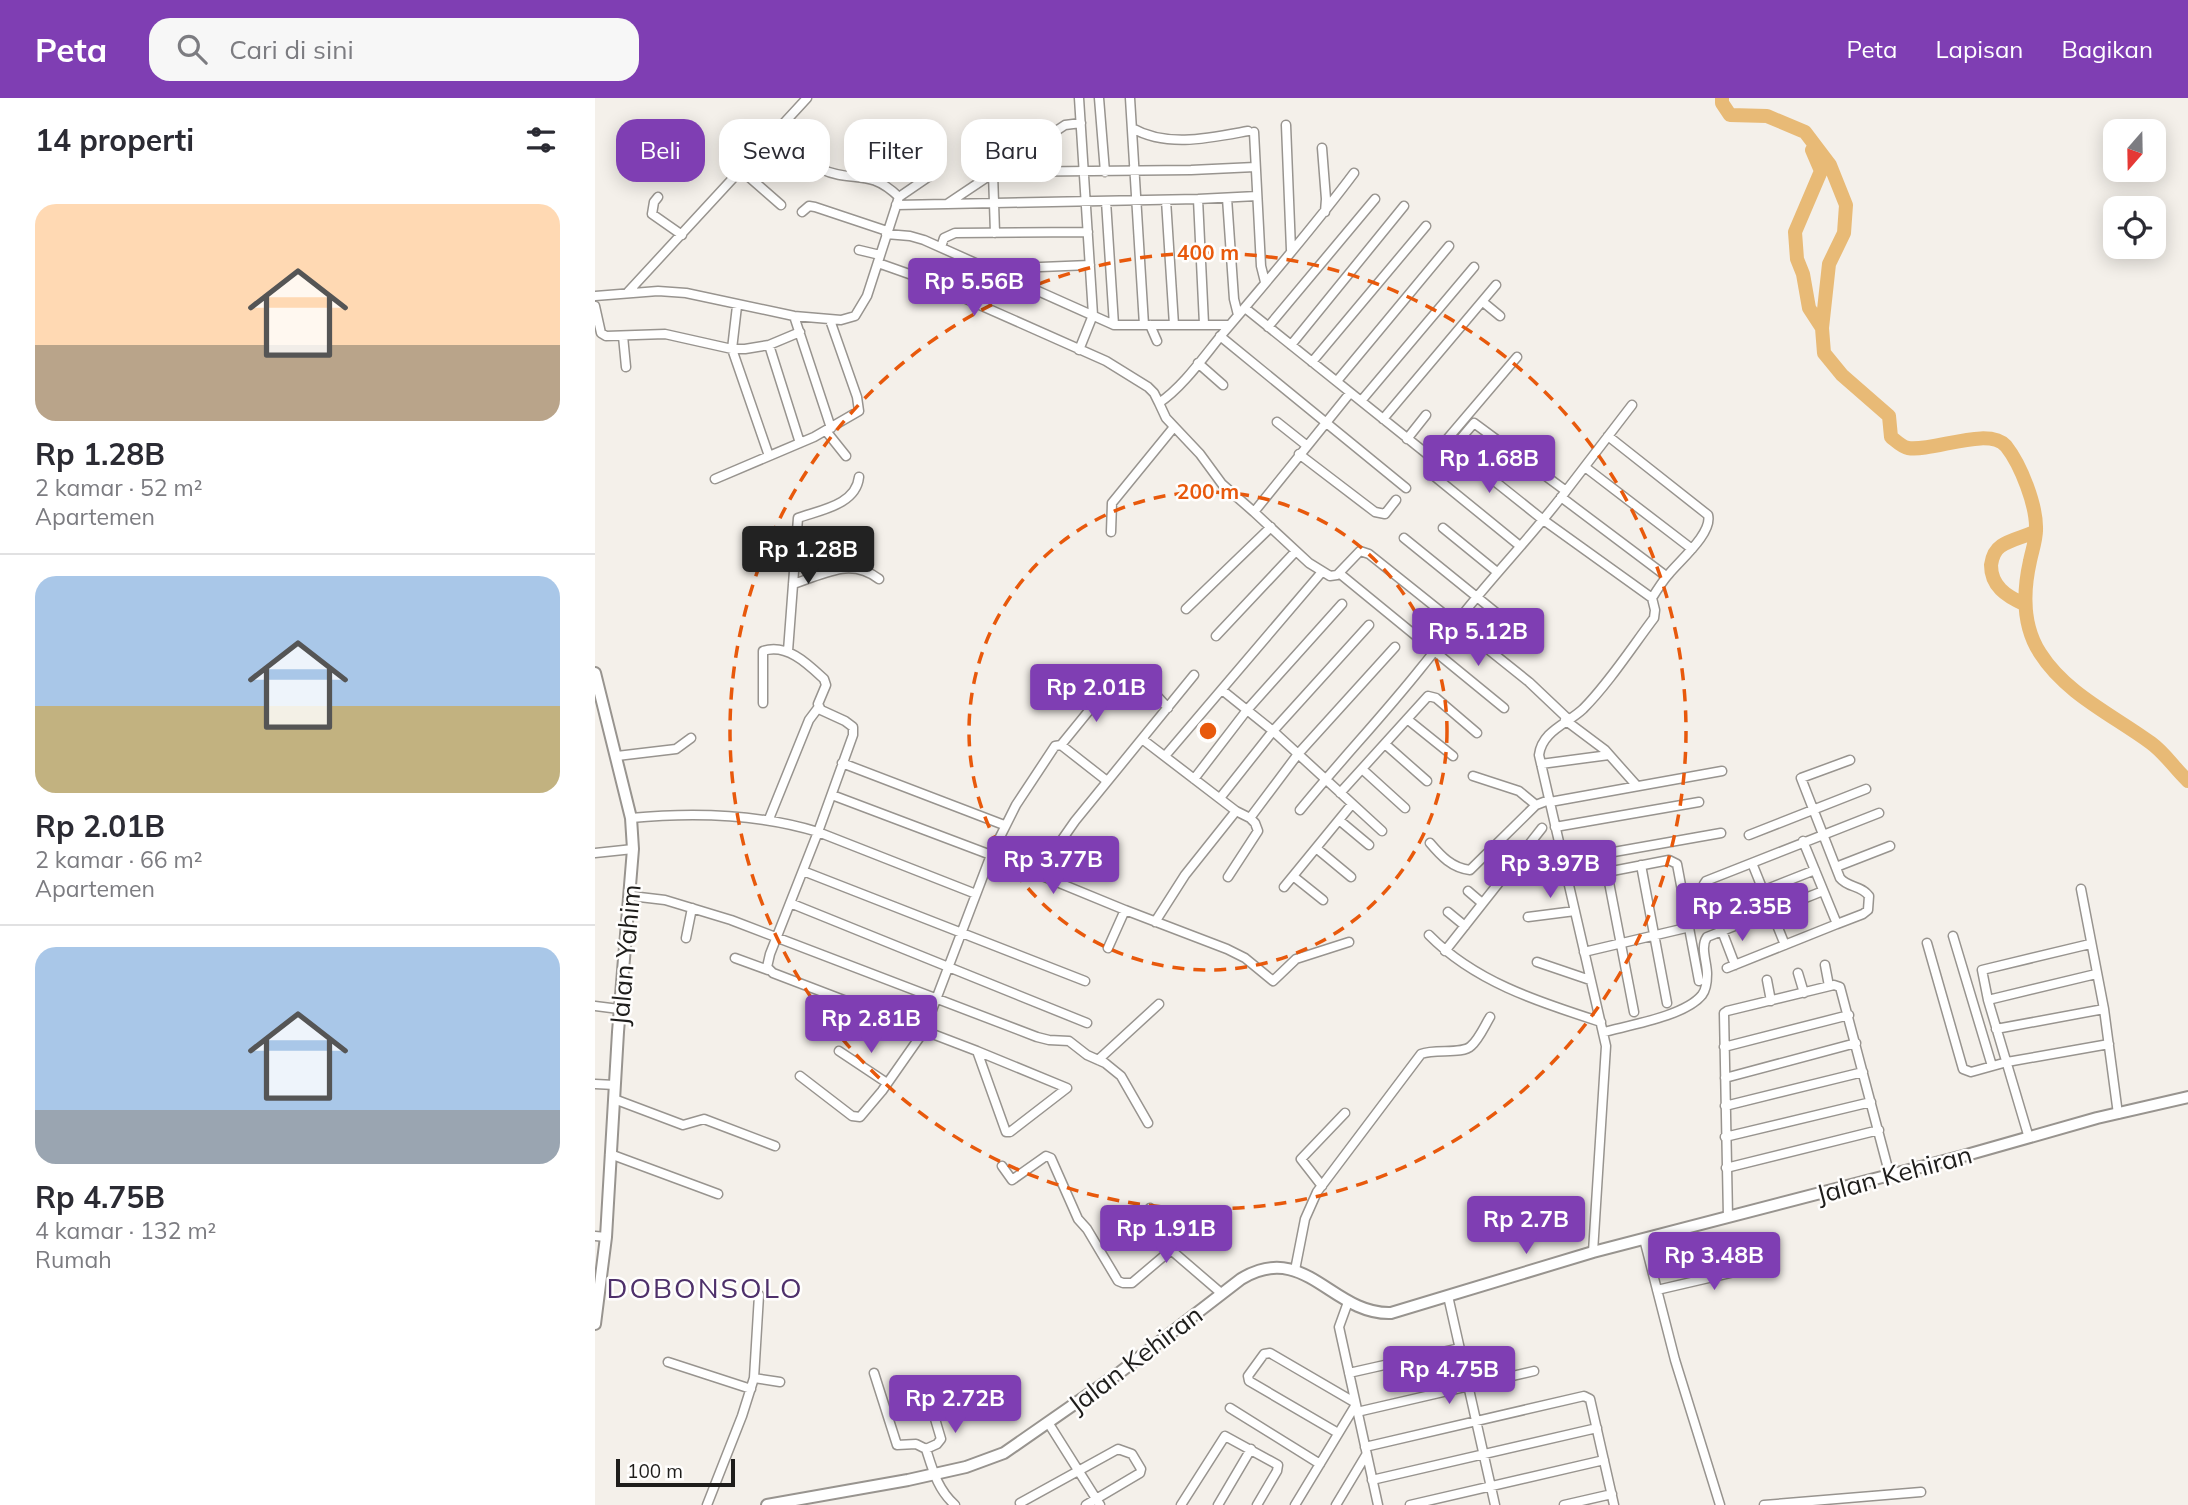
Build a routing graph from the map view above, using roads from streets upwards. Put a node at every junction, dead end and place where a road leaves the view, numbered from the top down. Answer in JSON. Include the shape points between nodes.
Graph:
{"nodes":[{"id":1,"x":807,"y":98,"type":"edge"},
{"id":2,"x":1079,"y":98,"type":"edge"},
{"id":3,"x":1099,"y":98,"type":"edge"},
{"id":4,"x":1130,"y":98,"type":"edge"},
{"id":5,"x":788,"y":119,"type":"edge"},
{"id":6,"x":1081,"y":123,"type":"junction"},
{"id":7,"x":1286,"y":125,"type":"dead end"},
{"id":8,"x":1062,"y":127,"type":"edge"},
{"id":9,"x":1132,"y":128,"type":"junction"},
{"id":10,"x":1322,"y":148,"type":"dead end"},
{"id":11,"x":1255,"y":167,"type":"junction"},
{"id":12,"x":1135,"y":171,"type":"junction"},
{"id":13,"x":830,"y":172,"type":"edge"},
{"id":14,"x":1062,"y":172,"type":"edge"},
{"id":15,"x":1086,"y":172,"type":"junction"},
{"id":16,"x":1105,"y":172,"type":"junction"},
{"id":17,"x":1354,"y":173,"type":"dead end"},
{"id":18,"x":730,"y":182,"type":"edge"},
{"id":19,"x":755,"y":182,"type":"edge"},
{"id":20,"x":923,"y":182,"type":"edge"},
{"id":21,"x":980,"y":182,"type":"edge"},
{"id":22,"x":994,"y":182,"type":"edge"},
{"id":23,"x":1257,"y":196,"type":"junction"},
{"id":24,"x":658,"y":197,"type":"dead end"},
{"id":25,"x":1227,"y":198,"type":"junction"},
{"id":26,"x":1198,"y":199,"type":"junction"},
{"id":27,"x":1166,"y":200,"type":"junction"},
{"id":28,"x":1375,"y":200,"type":"dead end"},
{"id":29,"x":897,"y":201,"type":"junction"},
{"id":30,"x":1087,"y":201,"type":"junction"},
{"id":31,"x":1106,"y":201,"type":"junction"},
{"id":32,"x":1137,"y":201,"type":"junction"},
{"id":33,"x":993,"y":203,"type":"junction"},
{"id":34,"x":947,"y":204,"type":"junction"},
{"id":35,"x":781,"y":205,"type":"dead end"},
{"id":36,"x":1404,"y":206,"type":"dead end"},
{"id":37,"x":802,"y":212,"type":"dead end"},
{"id":38,"x":1325,"y":212,"type":"junction"},
{"id":39,"x":1426,"y":226,"type":"dead end"},
{"id":40,"x":886,"y":232,"type":"junction"},
{"id":41,"x":1089,"y":232,"type":"junction"},
{"id":42,"x":995,"y":233,"type":"junction"},
{"id":43,"x":682,"y":234,"type":"junction"},
{"id":44,"x":1449,"y":246,"type":"dead end"},
{"id":45,"x":941,"y":247,"type":"junction"},
{"id":46,"x":859,"y":250,"type":"dead end"},
{"id":47,"x":1291,"y":250,"type":"junction"},
{"id":48,"x":879,"y":259,"type":"junction"},
{"id":49,"x":1090,"y":265,"type":"junction"},
{"id":50,"x":1473,"y":267,"type":"dead end"},
{"id":51,"x":992,"y":269,"type":"junction"},
{"id":52,"x":1265,"y":282,"type":"junction"},
{"id":53,"x":1496,"y":285,"type":"dead end"},
{"id":54,"x":628,"y":292,"type":"junction"},
{"id":55,"x":595,"y":296,"type":"edge"},
{"id":56,"x":1483,"y":302,"type":"junction"},
{"id":57,"x":595,"y":306,"type":"edge"},
{"id":58,"x":737,"y":306,"type":"junction"},
{"id":59,"x":1245,"y":308,"type":"junction"},
{"id":60,"x":1093,"y":315,"type":"junction"},
{"id":61,"x":1238,"y":315,"type":"junction"},
{"id":62,"x":794,"y":316,"type":"junction"},
{"id":63,"x":1500,"y":316,"type":"dead end"},
{"id":64,"x":830,"y":320,"type":"junction"},
{"id":65,"x":1204,"y":324,"type":"junction"},
{"id":66,"x":1114,"y":325,"type":"junction"},
{"id":67,"x":1147,"y":325,"type":"junction"},
{"id":68,"x":1174,"y":325,"type":"junction"},
{"id":69,"x":1230,"y":325,"type":"junction"},
{"id":70,"x":1268,"y":327,"type":"junction"},
{"id":71,"x":800,"y":332,"type":"junction"},
{"id":72,"x":623,"y":336,"type":"junction"},
{"id":73,"x":1220,"y":336,"type":"junction"},
{"id":74,"x":1157,"y":341,"type":"dead end"},
{"id":75,"x":769,"y":345,"type":"junction"},
{"id":76,"x":1291,"y":345,"type":"junction"},
{"id":77,"x":732,"y":349,"type":"junction"},
{"id":78,"x":1079,"y":350,"type":"junction"},
{"id":79,"x":1517,"y":356,"type":"dead end"},
{"id":80,"x":1312,"y":362,"type":"junction"},
{"id":81,"x":1198,"y":363,"type":"junction"},
{"id":82,"x":626,"y":367,"type":"dead end"},
{"id":83,"x":1337,"y":381,"type":"junction"},
{"id":84,"x":1223,"y":385,"type":"dead end"},
{"id":85,"x":1350,"y":393,"type":"junction"},
{"id":86,"x":1361,"y":401,"type":"junction"},
{"id":87,"x":1159,"y":403,"type":"junction"},
{"id":88,"x":1632,"y":405,"type":"dead end"},
{"id":89,"x":1426,"y":415,"type":"dead end"},
{"id":90,"x":1383,"y":419,"type":"junction"},
{"id":91,"x":1277,"y":422,"type":"dead end"},
{"id":92,"x":1326,"y":422,"type":"junction"},
{"id":93,"x":1174,"y":427,"type":"junction"},
{"id":94,"x":829,"y":429,"type":"junction"},
{"id":95,"x":1608,"y":436,"type":"junction"},
{"id":96,"x":1407,"y":439,"type":"junction"},
{"id":97,"x":800,"y":443,"type":"junction"},
{"id":98,"x":1306,"y":445,"type":"junction"},
{"id":99,"x":1454,"y":448,"type":"junction"},
{"id":100,"x":1299,"y":454,"type":"junction"},
{"id":101,"x":769,"y":456,"type":"junction"},
{"id":102,"x":846,"y":456,"type":"dead end"},
{"id":103,"x":1585,"y":467,"type":"junction"},
{"id":104,"x":859,"y":477,"type":"dead end"},
{"id":105,"x":715,"y":479,"type":"dead end"},
{"id":106,"x":1406,"y":488,"type":"dead end"},
{"id":107,"x":1563,"y":494,"type":"junction"},
{"id":108,"x":1396,"y":500,"type":"dead end"},
{"id":109,"x":1254,"y":512,"type":"junction"},
{"id":110,"x":1542,"y":519,"type":"junction"},
{"id":111,"x":1271,"y":527,"type":"junction"},
{"id":112,"x":1443,"y":528,"type":"dead end"},
{"id":113,"x":1111,"y":532,"type":"dead end"},
{"id":114,"x":1404,"y":538,"type":"dead end"},
{"id":115,"x":1520,"y":546,"type":"junction"},
{"id":116,"x":1692,"y":549,"type":"junction"},
{"id":117,"x":1296,"y":551,"type":"junction"},
{"id":118,"x":1321,"y":572,"type":"junction"},
{"id":119,"x":1497,"y":572,"type":"junction"},
{"id":120,"x":1339,"y":573,"type":"junction"},
{"id":121,"x":1667,"y":576,"type":"junction"},
{"id":122,"x":879,"y":579,"type":"dead end"},
{"id":123,"x":793,"y":584,"type":"junction"},
{"id":124,"x":1477,"y":596,"type":"junction"},
{"id":125,"x":1652,"y":598,"type":"junction"},
{"id":126,"x":1342,"y":604,"type":"dead end"},
{"id":127,"x":1186,"y":610,"type":"dead end"},
{"id":128,"x":1504,"y":619,"type":"dead end"},
{"id":129,"x":1454,"y":624,"type":"junction"},
{"id":130,"x":1369,"y":625,"type":"dead end"},
{"id":131,"x":1216,"y":636,"type":"dead end"},
{"id":132,"x":1395,"y":647,"type":"dead end"},
{"id":133,"x":788,"y":651,"type":"junction"},
{"id":134,"x":1434,"y":651,"type":"junction"},
{"id":135,"x":595,"y":673,"type":"edge"},
{"id":136,"x":1195,"y":675,"type":"dead end"},
{"id":137,"x":1147,"y":685,"type":"dead end"},
{"id":138,"x":1109,"y":686,"type":"dead end"},
{"id":139,"x":1222,"y":690,"type":"junction"},
{"id":140,"x":763,"y":703,"type":"dead end"},
{"id":141,"x":818,"y":708,"type":"junction"},
{"id":142,"x":1168,"y":708,"type":"junction"},
{"id":143,"x":1504,"y":708,"type":"dead end"},
{"id":144,"x":1247,"y":709,"type":"junction"},
{"id":145,"x":1407,"y":719,"type":"junction"},
{"id":146,"x":1566,"y":719,"type":"junction"},
{"id":147,"x":1273,"y":731,"type":"junction"},
{"id":148,"x":1477,"y":733,"type":"dead end"},
{"id":149,"x":691,"y":738,"type":"dead end"},
{"id":150,"x":1142,"y":739,"type":"junction"},
{"id":151,"x":1385,"y":744,"type":"junction"},
{"id":152,"x":1061,"y":745,"type":"junction"},
{"id":153,"x":1298,"y":754,"type":"junction"},
{"id":154,"x":1609,"y":755,"type":"junction"},
{"id":155,"x":617,"y":756,"type":"junction"},
{"id":156,"x":1165,"y":756,"type":"junction"},
{"id":157,"x":1453,"y":756,"type":"dead end"},
{"id":158,"x":1850,"y":760,"type":"dead end"},
{"id":159,"x":842,"y":763,"type":"junction"},
{"id":160,"x":1541,"y":764,"type":"junction"},
{"id":161,"x":1362,"y":769,"type":"junction"},
{"id":162,"x":1722,"y":771,"type":"dead end"},
{"id":163,"x":1473,"y":776,"type":"dead end"},
{"id":164,"x":1194,"y":779,"type":"junction"},
{"id":165,"x":1325,"y":780,"type":"junction"},
{"id":166,"x":1107,"y":781,"type":"junction"},
{"id":167,"x":1427,"y":781,"type":"dead end"},
{"id":168,"x":1637,"y":786,"type":"junction"},
{"id":169,"x":1866,"y":789,"type":"dead end"},
{"id":170,"x":1340,"y":793,"type":"junction"},
{"id":171,"x":832,"y":795,"type":"junction"},
{"id":172,"x":1220,"y":798,"type":"junction"},
{"id":173,"x":1550,"y":801,"type":"junction"},
{"id":174,"x":1699,"y":802,"type":"dead end"},
{"id":175,"x":1352,"y":804,"type":"junction"},
{"id":176,"x":1536,"y":804,"type":"junction"},
{"id":177,"x":1405,"y":807,"type":"dead end"},
{"id":178,"x":1300,"y":810,"type":"dead end"},
{"id":179,"x":1813,"y":810,"type":"junction"},
{"id":180,"x":1236,"y":811,"type":"junction"},
{"id":181,"x":1879,"y":813,"type":"dead end"},
{"id":182,"x":631,"y":818,"type":"junction"},
{"id":183,"x":1250,"y":818,"type":"junction"},
{"id":184,"x":769,"y":819,"type":"junction"},
{"id":185,"x":1339,"y":820,"type":"junction"},
{"id":186,"x":1005,"y":825,"type":"junction"},
{"id":187,"x":1555,"y":827,"type":"junction"},
{"id":188,"x":1542,"y":828,"type":"dead end"},
{"id":189,"x":1382,"y":831,"type":"dead end"},
{"id":190,"x":818,"y":832,"type":"junction"},
{"id":191,"x":1721,"y":833,"type":"dead end"},
{"id":192,"x":1822,"y":834,"type":"junction"},
{"id":193,"x":1749,"y":835,"type":"dead end"},
{"id":194,"x":1804,"y":841,"type":"junction"},
{"id":195,"x":1430,"y":843,"type":"dead end"},
{"id":196,"x":1369,"y":845,"type":"dead end"},
{"id":197,"x":1890,"y":846,"type":"dead end"},
{"id":198,"x":1316,"y":848,"type":"junction"},
{"id":199,"x":633,"y":849,"type":"junction"},
{"id":200,"x":595,"y":853,"type":"edge"},
{"id":201,"x":991,"y":855,"type":"junction"},
{"id":202,"x":1563,"y":861,"type":"junction"},
{"id":203,"x":1752,"y":863,"type":"junction"},
{"id":204,"x":1641,"y":865,"type":"junction"},
{"id":205,"x":1490,"y":867,"type":"dead end"},
{"id":206,"x":1836,"y":867,"type":"junction"},
{"id":207,"x":1815,"y":870,"type":"junction"},
{"id":208,"x":803,"y":871,"type":"junction"},
{"id":209,"x":1607,"y":872,"type":"junction"},
{"id":210,"x":1038,"y":874,"type":"junction"},
{"id":211,"x":1293,"y":876,"type":"junction"},
{"id":212,"x":1228,"y":877,"type":"dead end"},
{"id":213,"x":1351,"y":877,"type":"dead end"},
{"id":214,"x":1502,"y":877,"type":"junction"},
{"id":215,"x":1577,"y":879,"type":"dead end"},
{"id":216,"x":1284,"y":887,"type":"dead end"},
{"id":217,"x":2081,"y":890,"type":"dead end"},
{"id":218,"x":1468,"y":891,"type":"dead end"},
{"id":219,"x":1762,"y":891,"type":"junction"},
{"id":220,"x":1823,"y":891,"type":"junction"},
{"id":221,"x":976,"y":894,"type":"junction"},
{"id":222,"x":631,"y":896,"type":"junction"},
{"id":223,"x":1323,"y":900,"type":"dead end"},
{"id":224,"x":790,"y":903,"type":"junction"},
{"id":225,"x":1482,"y":904,"type":"junction"},
{"id":226,"x":692,"y":908,"type":"junction"},
{"id":227,"x":1125,"y":910,"type":"junction"},
{"id":228,"x":1714,"y":910,"type":"junction"},
{"id":229,"x":1575,"y":911,"type":"junction"},
{"id":230,"x":1448,"y":912,"type":"dead end"},
{"id":231,"x":1771,"y":912,"type":"junction"},
{"id":232,"x":1528,"y":917,"type":"dead end"},
{"id":233,"x":1155,"y":922,"type":"junction"},
{"id":234,"x":1837,"y":924,"type":"junction"},
{"id":235,"x":1465,"y":926,"type":"junction"},
{"id":236,"x":1690,"y":927,"type":"junction"},
{"id":237,"x":1723,"y":931,"type":"junction"},
{"id":238,"x":961,"y":933,"type":"junction"},
{"id":239,"x":1429,"y":935,"type":"dead end"},
{"id":240,"x":777,"y":936,"type":"junction"},
{"id":241,"x":1654,"y":936,"type":"junction"},
{"id":242,"x":1953,"y":936,"type":"dead end"},
{"id":243,"x":686,"y":938,"type":"dead end"},
{"id":244,"x":1349,"y":942,"type":"dead end"},
{"id":245,"x":1620,"y":943,"type":"junction"},
{"id":246,"x":1927,"y":943,"type":"dead end"},
{"id":247,"x":2089,"y":944,"type":"junction"},
{"id":248,"x":1785,"y":945,"type":"junction"},
{"id":249,"x":1108,"y":948,"type":"dead end"},
{"id":250,"x":1445,"y":951,"type":"junction"},
{"id":251,"x":1584,"y":952,"type":"junction"},
{"id":252,"x":735,"y":958,"type":"dead end"},
{"id":253,"x":1537,"y":962,"type":"dead end"},
{"id":254,"x":1825,"y":965,"type":"dead end"},
{"id":255,"x":948,"y":966,"type":"junction"},
{"id":256,"x":768,"y":970,"type":"junction"},
{"id":257,"x":1798,"y":972,"type":"dead end"},
{"id":258,"x":2096,"y":974,"type":"junction"},
{"id":259,"x":1767,"y":979,"type":"dead end"},
{"id":260,"x":1590,"y":980,"type":"junction"},
{"id":261,"x":1085,"y":981,"type":"dead end"},
{"id":262,"x":1699,"y":981,"type":"dead end"},
{"id":263,"x":1829,"y":986,"type":"junction"},
{"id":264,"x":1804,"y":993,"type":"junction"},
{"id":265,"x":936,"y":998,"type":"junction"},
{"id":266,"x":1988,"y":1000,"type":"junction"},
{"id":267,"x":1772,"y":1001,"type":"junction"},
{"id":268,"x":1667,"y":1003,"type":"dead end"},
{"id":269,"x":1159,"y":1004,"type":"dead end"},
{"id":270,"x":595,"y":1006,"type":"edge"},
{"id":271,"x":619,"y":1009,"type":"junction"},
{"id":272,"x":2104,"y":1009,"type":"junction"},
{"id":273,"x":1634,"y":1012,"type":"dead end"},
{"id":274,"x":1849,"y":1015,"type":"junction"},
{"id":275,"x":1490,"y":1017,"type":"dead end"},
{"id":276,"x":1601,"y":1022,"type":"junction"},
{"id":277,"x":1087,"y":1023,"type":"dead end"},
{"id":278,"x":1997,"y":1029,"type":"junction"},
{"id":279,"x":924,"y":1031,"type":"junction"},
{"id":280,"x":1604,"y":1032,"type":"junction"},
{"id":281,"x":1856,"y":1043,"type":"junction"},
{"id":282,"x":2109,"y":1044,"type":"junction"},
{"id":283,"x":1724,"y":1046,"type":"junction"},
{"id":284,"x":839,"y":1051,"type":"dead end"},
{"id":285,"x":977,"y":1051,"type":"junction"},
{"id":286,"x":1098,"y":1060,"type":"junction"},
{"id":287,"x":2007,"y":1062,"type":"junction"},
{"id":288,"x":1992,"y":1066,"type":"junction"},
{"id":289,"x":1863,"y":1072,"type":"junction"},
{"id":290,"x":800,"y":1076,"type":"dead end"},
{"id":291,"x":1725,"y":1078,"type":"junction"},
{"id":292,"x":887,"y":1083,"type":"junction"},
{"id":293,"x":595,"y":1084,"type":"edge"},
{"id":294,"x":615,"y":1085,"type":"junction"},
{"id":295,"x":2186,"y":1097,"type":"edge"},
{"id":296,"x":614,"y":1099,"type":"junction"},
{"id":297,"x":1871,"y":1102,"type":"junction"},
{"id":298,"x":1725,"y":1106,"type":"junction"},
{"id":299,"x":1345,"y":1113,"type":"dead end"},
{"id":300,"x":2118,"y":1114,"type":"junction"},
{"id":301,"x":1148,"y":1123,"type":"dead end"},
{"id":302,"x":1879,"y":1130,"type":"junction"},
{"id":303,"x":1725,"y":1136,"type":"junction"},
{"id":304,"x":2029,"y":1138,"type":"junction"},
{"id":305,"x":775,"y":1146,"type":"dead end"},
{"id":306,"x":610,"y":1154,"type":"junction"},
{"id":307,"x":1002,"y":1166,"type":"dead end"},
{"id":308,"x":1726,"y":1168,"type":"junction"},
{"id":309,"x":1890,"y":1175,"type":"junction"},
{"id":310,"x":1322,"y":1186,"type":"junction"},
{"id":311,"x":718,"y":1194,"type":"dead end"},
{"id":312,"x":1150,"y":1208,"type":"dead end"},
{"id":313,"x":1728,"y":1217,"type":"junction"},
{"id":314,"x":601,"y":1237,"type":"edge"},
{"id":315,"x":1644,"y":1239,"type":"junction"},
{"id":316,"x":1171,"y":1250,"type":"junction"},
{"id":317,"x":1593,"y":1252,"type":"junction"},
{"id":318,"x":1765,"y":1265,"type":"dead end"},
{"id":319,"x":1295,"y":1270,"type":"junction"},
{"id":320,"x":1657,"y":1290,"type":"junction"},
{"id":321,"x":1221,"y":1293,"type":"junction"},
{"id":322,"x":759,"y":1295,"type":"dead end"},
{"id":323,"x":1448,"y":1296,"type":"junction"},
{"id":324,"x":1348,"y":1302,"type":"junction"},
{"id":325,"x":595,"y":1324,"type":"edge"},
{"id":326,"x":1460,"y":1348,"type":"junction"},
{"id":327,"x":668,"y":1362,"type":"dead end"},
{"id":328,"x":1534,"y":1371,"type":"dead end"},
{"id":329,"x":874,"y":1373,"type":"dead end"},
{"id":330,"x":1349,"y":1373,"type":"junction"},
{"id":331,"x":754,"y":1378,"type":"junction"},
{"id":332,"x":780,"y":1382,"type":"dead end"},
{"id":333,"x":1469,"y":1387,"type":"junction"},
{"id":334,"x":751,"y":1389,"type":"junction"},
{"id":335,"x":930,"y":1402,"type":"dead end"},
{"id":336,"x":1356,"y":1407,"type":"junction"},
{"id":337,"x":1230,"y":1408,"type":"dead end"},
{"id":338,"x":1477,"y":1421,"type":"junction"},
{"id":339,"x":1049,"y":1424,"type":"junction"},
{"id":340,"x":1597,"y":1428,"type":"junction"},
{"id":341,"x":1338,"y":1433,"type":"junction"},
{"id":342,"x":926,"y":1449,"type":"junction"},
{"id":343,"x":1251,"y":1449,"type":"junction"},
{"id":344,"x":1366,"y":1451,"type":"junction"},
{"id":345,"x":1484,"y":1454,"type":"junction"},
{"id":346,"x":1604,"y":1460,"type":"junction"},
{"id":347,"x":1320,"y":1464,"type":"junction"},
{"id":348,"x":1078,"y":1470,"type":"junction"},
{"id":349,"x":934,"y":1475,"type":"junction"},
{"id":350,"x":1372,"y":1480,"type":"junction"},
{"id":351,"x":1492,"y":1487,"type":"junction"},
{"id":352,"x":1921,"y":1492,"type":"dead end"},
{"id":353,"x":1612,"y":1494,"type":"junction"},
{"id":354,"x":1098,"y":1502,"type":"edge"},
{"id":355,"x":1020,"y":1503,"type":"dead end"},
{"id":356,"x":707,"y":1505,"type":"edge"},
{"id":357,"x":767,"y":1505,"type":"edge"},
{"id":358,"x":955,"y":1505,"type":"edge"},
{"id":359,"x":1086,"y":1505,"type":"edge"},
{"id":360,"x":1181,"y":1505,"type":"edge"},
{"id":361,"x":1218,"y":1505,"type":"edge"},
{"id":362,"x":1257,"y":1505,"type":"edge"},
{"id":363,"x":1295,"y":1505,"type":"edge"},
{"id":364,"x":1336,"y":1505,"type":"edge"},
{"id":365,"x":1378,"y":1505,"type":"edge"},
{"id":366,"x":1410,"y":1505,"type":"edge"},
{"id":367,"x":1496,"y":1505,"type":"edge"},
{"id":368,"x":1564,"y":1505,"type":"edge"},
{"id":369,"x":1614,"y":1505,"type":"edge"},
{"id":370,"x":1720,"y":1505,"type":"edge"},
{"id":371,"x":1764,"y":1505,"type":"edge"}],
"edges":[{"from":1,"to":5,"type":"street"},
{"from":2,"to":6,"type":"street"},
{"from":3,"to":16,"type":"street"},
{"from":4,"to":9,"type":"street"},
{"from":6,"to":8,"type":"street"},
{"from":6,"to":15,"type":"street"},
{"from":7,"to":47,"type":"street"},
{"from":9,"to":11,"type":"street","via":[[1164,139],[1251,132]]},
{"from":9,"to":12,"type":"street"},
{"from":10,"to":38,"type":"street"},
{"from":11,"to":12,"type":"street"},
{"from":11,"to":23,"type":"street"},
{"from":12,"to":16,"type":"street"},
{"from":12,"to":32,"type":"street"},
{"from":13,"to":29,"type":"street","via":[[872,178],[887,186]]},
{"from":14,"to":15,"type":"street"},
{"from":15,"to":16,"type":"street"},
{"from":15,"to":30,"type":"street"},
{"from":17,"to":38,"type":"street"},
{"from":18,"to":43,"type":"street"},
{"from":19,"to":35,"type":"street"},
{"from":20,"to":29,"type":"street"},
{"from":21,"to":34,"type":"street"},
{"from":22,"to":33,"type":"street"},
{"from":23,"to":25,"type":"street"},
{"from":23,"to":52,"type":"street"},
{"from":24,"to":43,"type":"street","via":[[652,214]]},
{"from":25,"to":26,"type":"street"},
{"from":25,"to":61,"type":"street"},
{"from":26,"to":27,"type":"street"},
{"from":26,"to":65,"type":"street"},
{"from":27,"to":32,"type":"street"},
{"from":27,"to":68,"type":"street"},
{"from":28,"to":70,"type":"street"},
{"from":29,"to":34,"type":"street"},
{"from":29,"to":40,"type":"street"},
{"from":30,"to":31,"type":"street"},
{"from":30,"to":33,"type":"street"},
{"from":30,"to":41,"type":"street"},
{"from":31,"to":32,"type":"street"},
{"from":31,"to":66,"type":"street"},
{"from":32,"to":67,"type":"street"},
{"from":33,"to":34,"type":"street"},
{"from":33,"to":42,"type":"street"},
{"from":36,"to":76,"type":"street"},
{"from":37,"to":40,"type":"street","via":[[815,207]]},
{"from":38,"to":47,"type":"street"},
{"from":39,"to":80,"type":"street"},
{"from":40,"to":45,"type":"street"},
{"from":40,"to":48,"type":"street"},
{"from":41,"to":42,"type":"street"},
{"from":41,"to":49,"type":"street"},
{"from":42,"to":45,"type":"street","via":[[950,234]]},
{"from":43,"to":54,"type":"street"},
{"from":44,"to":83,"type":"street"},
{"from":45,"to":51,"type":"street"},
{"from":46,"to":48,"type":"street"},
{"from":47,"to":52,"type":"street"},
{"from":48,"to":64,"type":"street","via":[[855,316]]},
{"from":48,"to":78,"type":"street"},
{"from":49,"to":51,"type":"street"},
{"from":49,"to":60,"type":"street"},
{"from":50,"to":86,"type":"street"},
{"from":51,"to":60,"type":"street"},
{"from":52,"to":59,"type":"street"},
{"from":53,"to":56,"type":"street"},
{"from":54,"to":55,"type":"street"},
{"from":54,"to":58,"type":"street","via":[[686,293]]},
{"from":56,"to":63,"type":"street"},
{"from":56,"to":90,"type":"street"},
{"from":57,"to":72,"type":"street","via":[[601,333]]},
{"from":58,"to":62,"type":"street"},
{"from":58,"to":77,"type":"street"},
{"from":59,"to":61,"type":"street"},
{"from":59,"to":70,"type":"street"},
{"from":60,"to":66,"type":"street"},
{"from":60,"to":78,"type":"street"},
{"from":61,"to":69,"type":"street"},
{"from":62,"to":64,"type":"street"},
{"from":62,"to":71,"type":"street"},
{"from":64,"to":94,"type":"street","via":[[859,409]]},
{"from":65,"to":68,"type":"street"},
{"from":65,"to":69,"type":"street"},
{"from":66,"to":67,"type":"street"},
{"from":67,"to":68,"type":"street"},
{"from":67,"to":74,"type":"street"},
{"from":69,"to":73,"type":"street"},
{"from":70,"to":76,"type":"street"},
{"from":71,"to":75,"type":"street"},
{"from":71,"to":94,"type":"street"},
{"from":72,"to":77,"type":"street","via":[[665,334]]},
{"from":72,"to":82,"type":"street"},
{"from":73,"to":81,"type":"street"},
{"from":73,"to":92,"type":"street"},
{"from":75,"to":77,"type":"street"},
{"from":75,"to":97,"type":"street"},
{"from":76,"to":80,"type":"street"},
{"from":77,"to":101,"type":"street"},
{"from":78,"to":87,"type":"street","via":[[1141,382]]},
{"from":79,"to":96,"type":"street","via":[[1434,453],[1427,454]]},
{"from":80,"to":83,"type":"street"},
{"from":81,"to":84,"type":"street"},
{"from":81,"to":87,"type":"street"},
{"from":83,"to":85,"type":"street"},
{"from":85,"to":86,"type":"street"},
{"from":85,"to":92,"type":"street"},
{"from":86,"to":90,"type":"street"},
{"from":87,"to":93,"type":"street"},
{"from":88,"to":95,"type":"street"},
{"from":89,"to":96,"type":"street"},
{"from":90,"to":96,"type":"street"},
{"from":91,"to":98,"type":"street"},
{"from":92,"to":98,"type":"street"},
{"from":92,"to":106,"type":"street"},
{"from":93,"to":109,"type":"street","via":[[1222,484]]},
{"from":93,"to":113,"type":"street","via":[[1112,503]]},
{"from":94,"to":97,"type":"street"},
{"from":94,"to":102,"type":"street"},
{"from":95,"to":103,"type":"street"},
{"from":95,"to":116,"type":"street","via":[[1708,515],[1705,533]]},
{"from":97,"to":101,"type":"street"},
{"from":98,"to":100,"type":"street"},
{"from":99,"to":107,"type":"street","via":[[1468,428],[1478,424]]},
{"from":99,"to":110,"type":"street"},
{"from":99,"to":115,"type":"street","via":[[1434,476]]},
{"from":100,"to":108,"type":"street","via":[[1375,512],[1385,514]]},
{"from":100,"to":109,"type":"street"},
{"from":101,"to":105,"type":"street"},
{"from":103,"to":107,"type":"street"},
{"from":103,"to":116,"type":"street"},
{"from":104,"to":123,"type":"street","via":[[857,488],[847,499],[798,518]]},
{"from":107,"to":110,"type":"street"},
{"from":107,"to":121,"type":"street"},
{"from":109,"to":111,"type":"street"},
{"from":110,"to":115,"type":"street"},
{"from":110,"to":125,"type":"street"},
{"from":111,"to":117,"type":"street"},
{"from":111,"to":127,"type":"street"},
{"from":112,"to":119,"type":"street"},
{"from":114,"to":124,"type":"street"},
{"from":115,"to":119,"type":"street"},
{"from":116,"to":121,"type":"street"},
{"from":117,"to":118,"type":"street"},
{"from":117,"to":131,"type":"street"},
{"from":118,"to":120,"type":"street","via":[[1334,577]]},
{"from":118,"to":139,"type":"street"},
{"from":119,"to":124,"type":"street"},
{"from":120,"to":129,"type":"street","via":[[1356,553],[1364,551]]},
{"from":120,"to":134,"type":"street"},
{"from":121,"to":125,"type":"street"},
{"from":122,"to":123,"type":"street","via":[[854,567]]},
{"from":123,"to":133,"type":"street"},
{"from":124,"to":128,"type":"street"},
{"from":124,"to":129,"type":"street"},
{"from":125,"to":146,"type":"street","via":[[1654,618],[1589,702]]},
{"from":126,"to":144,"type":"street"},
{"from":129,"to":134,"type":"street"},
{"from":129,"to":146,"type":"street","via":[[1529,682]]},
{"from":130,"to":147,"type":"street"},
{"from":132,"to":153,"type":"street"},
{"from":133,"to":140,"type":"street","via":[[763,651]]},
{"from":133,"to":141,"type":"street","via":[[824,679]]},
{"from":134,"to":143,"type":"street"},
{"from":134,"to":165,"type":"street"},
{"from":135,"to":155,"type":"street","name":"Jalan Yahim"},
{"from":136,"to":142,"type":"street"},
{"from":137,"to":142,"type":"street"},
{"from":138,"to":152,"type":"street"},
{"from":139,"to":144,"type":"street"},
{"from":139,"to":156,"type":"street"},
{"from":141,"to":159,"type":"street","via":[[853,727]]},
{"from":141,"to":184,"type":"street"},
{"from":142,"to":150,"type":"street"},
{"from":144,"to":147,"type":"street"},
{"from":144,"to":164,"type":"street"},
{"from":145,"to":148,"type":"street","via":[[1428,696]]},
{"from":145,"to":151,"type":"street"},
{"from":145,"to":157,"type":"street"},
{"from":146,"to":154,"type":"street"},
{"from":146,"to":160,"type":"street","via":[[1540,747]]},
{"from":147,"to":153,"type":"street"},
{"from":147,"to":172,"type":"street"},
{"from":149,"to":155,"type":"street","via":[[676,749]]},
{"from":150,"to":156,"type":"street"},
{"from":150,"to":166,"type":"street"},
{"from":151,"to":161,"type":"street"},
{"from":151,"to":167,"type":"street"},
{"from":152,"to":166,"type":"street"},
{"from":152,"to":186,"type":"street","via":[[1055,746]]},
{"from":153,"to":165,"type":"street"},
{"from":153,"to":183,"type":"street"},
{"from":154,"to":160,"type":"street"},
{"from":154,"to":168,"type":"street"},
{"from":155,"to":182,"type":"street","name":"Jalan Yahim"},
{"from":156,"to":164,"type":"street"},
{"from":158,"to":179,"type":"street","via":[[1801,778]]},
{"from":159,"to":171,"type":"street"},
{"from":159,"to":186,"type":"street"},
{"from":160,"to":173,"type":"street"},
{"from":161,"to":170,"type":"street"},
{"from":161,"to":177,"type":"street"},
{"from":162,"to":168,"type":"street"},
{"from":163,"to":176,"type":"street","via":[[1519,791]]},
{"from":164,"to":172,"type":"street"},
{"from":165,"to":170,"type":"street"},
{"from":165,"to":178,"type":"street"},
{"from":166,"to":210,"type":"street"},
{"from":168,"to":173,"type":"street"},
{"from":169,"to":179,"type":"street"},
{"from":170,"to":175,"type":"street"},
{"from":171,"to":190,"type":"street"},
{"from":171,"to":201,"type":"street"},
{"from":172,"to":180,"type":"street"},
{"from":173,"to":176,"type":"street"},
{"from":173,"to":187,"type":"street"},
{"from":174,"to":187,"type":"street"},
{"from":175,"to":185,"type":"street"},
{"from":175,"to":189,"type":"street"},
{"from":176,"to":195,"type":"street","via":[[1469,870],[1444,859]]},
{"from":179,"to":192,"type":"street"},
{"from":179,"to":193,"type":"street"},
{"from":180,"to":183,"type":"street"},
{"from":180,"to":233,"type":"street"},
{"from":181,"to":192,"type":"street"},
{"from":182,"to":184,"type":"street"},
{"from":182,"to":199,"type":"street","name":"Jalan Yahim"},
{"from":183,"to":212,"type":"street","via":[[1258,831]]},
{"from":184,"to":190,"type":"street"},
{"from":185,"to":196,"type":"street"},
{"from":185,"to":198,"type":"street"},
{"from":186,"to":201,"type":"street"},
{"from":187,"to":202,"type":"street"},
{"from":188,"to":214,"type":"street"},
{"from":190,"to":208,"type":"street"},
{"from":190,"to":221,"type":"street"},
{"from":191,"to":202,"type":"street"},
{"from":192,"to":194,"type":"street"},
{"from":192,"to":206,"type":"street"},
{"from":194,"to":203,"type":"street"},
{"from":194,"to":207,"type":"street"},
{"from":197,"to":206,"type":"street"},
{"from":198,"to":211,"type":"street"},
{"from":198,"to":213,"type":"street"},
{"from":199,"to":200,"type":"street"},
{"from":199,"to":222,"type":"street","name":"Jalan Yahim"},
{"from":201,"to":210,"type":"street"},
{"from":201,"to":221,"type":"street"},
{"from":202,"to":229,"type":"street"},
{"from":203,"to":219,"type":"street"},
{"from":203,"to":228,"type":"street","via":[[1706,881]]},
{"from":204,"to":209,"type":"street"},
{"from":204,"to":236,"type":"street","via":[[1669,860],[1677,864]]},
{"from":204,"to":241,"type":"street"},
{"from":205,"to":214,"type":"street"},
{"from":206,"to":234,"type":"street","via":[[1845,884],[1861,888],[1870,903],[1863,914]]},
{"from":207,"to":219,"type":"street"},
{"from":207,"to":220,"type":"street"},
{"from":208,"to":224,"type":"street"},
{"from":208,"to":238,"type":"street"},
{"from":209,"to":215,"type":"street"},
{"from":209,"to":245,"type":"street"},
{"from":210,"to":227,"type":"street"},
{"from":211,"to":216,"type":"street"},
{"from":211,"to":223,"type":"street"},
{"from":214,"to":225,"type":"street"},
{"from":217,"to":247,"type":"street"},
{"from":218,"to":225,"type":"street"},
{"from":219,"to":228,"type":"street"},
{"from":219,"to":231,"type":"street"},
{"from":220,"to":231,"type":"street"},
{"from":220,"to":234,"type":"street"},
{"from":221,"to":238,"type":"street"},
{"from":222,"to":226,"type":"street"},
{"from":222,"to":271,"type":"street","name":"Jalan Yahim"},
{"from":224,"to":240,"type":"street"},
{"from":224,"to":255,"type":"street"},
{"from":225,"to":235,"type":"street"},
{"from":226,"to":240,"type":"street"},
{"from":226,"to":243,"type":"street"},
{"from":227,"to":233,"type":"street"},
{"from":227,"to":249,"type":"street"},
{"from":228,"to":237,"type":"street"},
{"from":229,"to":232,"type":"street"},
{"from":229,"to":251,"type":"street"},
{"from":230,"to":235,"type":"street"},
{"from":231,"to":237,"type":"street"},
{"from":231,"to":248,"type":"street"},
{"from":233,"to":244,"type":"street","via":[[1235,952],[1273,981],[1296,959]]},
{"from":234,"to":248,"type":"street"},
{"from":235,"to":250,"type":"street"},
{"from":236,"to":241,"type":"street"},
{"from":236,"to":262,"type":"street"},
{"from":237,"to":248,"type":"street","via":[[1731,966]]},
{"from":237,"to":280,"type":"street","via":[[1704,942],[1707,974],[1701,997],[1679,1009]]},
{"from":238,"to":255,"type":"street"},
{"from":238,"to":261,"type":"street"},
{"from":239,"to":250,"type":"street"},
{"from":240,"to":256,"type":"street"},
{"from":240,"to":265,"type":"street"},
{"from":241,"to":245,"type":"street"},
{"from":241,"to":268,"type":"street"},
{"from":242,"to":288,"type":"street"},
{"from":245,"to":251,"type":"street"},
{"from":245,"to":273,"type":"street"},
{"from":246,"to":288,"type":"street","via":[[1963,1069],[1971,1072]]},
{"from":247,"to":258,"type":"street"},
{"from":247,"to":266,"type":"street","via":[[1982,970]]},
{"from":250,"to":276,"type":"street","via":[[1512,990]]},
{"from":251,"to":260,"type":"street"},
{"from":252,"to":256,"type":"street"},
{"from":253,"to":260,"type":"street"},
{"from":254,"to":263,"type":"street"},
{"from":255,"to":265,"type":"street"},
{"from":255,"to":277,"type":"street"},
{"from":256,"to":279,"type":"street"},
{"from":257,"to":264,"type":"street"},
{"from":258,"to":266,"type":"street"},
{"from":258,"to":272,"type":"street"},
{"from":259,"to":267,"type":"street"},
{"from":260,"to":276,"type":"street"},
{"from":263,"to":264,"type":"street"},
{"from":263,"to":274,"type":"street","via":[[1840,987]]},
{"from":264,"to":267,"type":"street"},
{"from":265,"to":279,"type":"street"},
{"from":265,"to":286,"type":"street","via":[[1049,1041],[1069,1041]]},
{"from":266,"to":278,"type":"street"},
{"from":267,"to":283,"type":"street","via":[[1724,1013]]},
{"from":269,"to":286,"type":"street"},
{"from":270,"to":271,"type":"street"},
{"from":271,"to":294,"type":"street","name":"Jalan Yahim"},
{"from":272,"to":278,"type":"street"},
{"from":272,"to":282,"type":"street"},
{"from":274,"to":281,"type":"street"},
{"from":274,"to":283,"type":"street"},
{"from":275,"to":310,"type":"street","via":[[1466,1050],[1421,1054]]},
{"from":276,"to":280,"type":"street"},
{"from":278,"to":287,"type":"street"},
{"from":279,"to":285,"type":"street"},
{"from":279,"to":292,"type":"street"},
{"from":280,"to":317,"type":"street"},
{"from":281,"to":289,"type":"street"},
{"from":281,"to":291,"type":"street"},
{"from":282,"to":287,"type":"street"},
{"from":282,"to":300,"type":"street"},
{"from":283,"to":291,"type":"street"},
{"from":284,"to":292,"type":"street"},
{"from":285,"to":285,"type":"street","via":[[1054,1083],[1067,1088],[1006,1132]]},
{"from":286,"to":301,"type":"street","via":[[1121,1076]]},
{"from":287,"to":288,"type":"street"},
{"from":287,"to":304,"type":"street"},
{"from":289,"to":297,"type":"street"},
{"from":289,"to":298,"type":"street"},
{"from":290,"to":292,"type":"street","via":[[856,1118]]},
{"from":291,"to":298,"type":"street"},
{"from":293,"to":294,"type":"street"},
{"from":294,"to":296,"type":"street","name":"Jalan Yahim"},
{"from":295,"to":300,"type":"street","name":"Jalan Kehiran"},
{"from":296,"to":305,"type":"street","via":[[683,1125],[704,1119]]},
{"from":296,"to":306,"type":"street","name":"Jalan Yahim"},
{"from":297,"to":302,"type":"street"},
{"from":297,"to":303,"type":"street"},
{"from":298,"to":303,"type":"street"},
{"from":299,"to":310,"type":"street","via":[[1301,1159]]},
{"from":300,"to":304,"type":"street","name":"Jalan Kehiran"},
{"from":302,"to":308,"type":"street"},
{"from":302,"to":309,"type":"street"},
{"from":303,"to":308,"type":"street"},
{"from":304,"to":309,"type":"street","name":"Jalan Kehiran"},
{"from":306,"to":311,"type":"street"},
{"from":306,"to":314,"type":"street","name":"Jalan Yahim"},
{"from":307,"to":316,"type":"street","via":[[1012,1180],[1049,1156],[1077,1219],[1118,1281],[1132,1283]]},
{"from":308,"to":313,"type":"street"},
{"from":309,"to":313,"type":"street","name":"Jalan Kehiran"},
{"from":310,"to":319,"type":"street","via":[[1305,1219]]},
{"from":312,"to":316,"type":"street"},
{"from":313,"to":315,"type":"street","name":"Jalan Kehiran"},
{"from":314,"to":325,"type":"street","name":"Jalan Yahim"},
{"from":315,"to":317,"type":"street","name":"Jalan Kehiran"},
{"from":315,"to":320,"type":"street"},
{"from":316,"to":321,"type":"street"},
{"from":317,"to":323,"type":"street","name":"Jalan Kehiran"},
{"from":318,"to":320,"type":"street"},
{"from":319,"to":321,"type":"street","name":"Jalan Kehiran","via":[[1259,1269]]},
{"from":319,"to":324,"type":"street","name":"Jalan Kehiran"},
{"from":320,"to":370,"type":"street"},
{"from":321,"to":339,"type":"street","name":"Jalan Kehiran"},
{"from":322,"to":331,"type":"street"},
{"from":323,"to":324,"type":"street","name":"Jalan Kehiran","via":[[1391,1313],[1376,1313]]},
{"from":323,"to":326,"type":"street"},
{"from":324,"to":330,"type":"street","via":[[1339,1327]]},
{"from":326,"to":330,"type":"street"},
{"from":326,"to":333,"type":"street"},
{"from":327,"to":334,"type":"street"},
{"from":328,"to":333,"type":"street"},
{"from":329,"to":342,"type":"street","via":[[897,1444]]},
{"from":330,"to":336,"type":"street"},
{"from":331,"to":332,"type":"street"},
{"from":331,"to":334,"type":"street"},
{"from":333,"to":336,"type":"street"},
{"from":333,"to":338,"type":"street"},
{"from":334,"to":356,"type":"street"},
{"from":335,"to":342,"type":"street","via":[[941,1439]]},
{"from":336,"to":341,"type":"street"},
{"from":336,"to":341,"type":"street","via":[[1270,1353],[1263,1354],[1249,1381]]},
{"from":336,"to":344,"type":"street"},
{"from":337,"to":347,"type":"street"},
{"from":338,"to":340,"type":"street","via":[[1584,1395],[1590,1399]]},
{"from":338,"to":344,"type":"street"},
{"from":338,"to":345,"type":"street"},
{"from":339,"to":348,"type":"street"},
{"from":339,"to":349,"type":"street","name":"Jalan Kehiran","via":[[994,1458]]},
{"from":340,"to":345,"type":"street"},
{"from":340,"to":346,"type":"street"},
{"from":341,"to":347,"type":"street"},
{"from":342,"to":349,"type":"street"},
{"from":343,"to":360,"type":"street","via":[[1223,1437]]},
{"from":343,"to":361,"type":"street"},
{"from":343,"to":362,"type":"street","via":[[1279,1468]]},
{"from":344,"to":350,"type":"street"},
{"from":344,"to":364,"type":"street"},
{"from":345,"to":350,"type":"street"},
{"from":345,"to":351,"type":"street"},
{"from":346,"to":351,"type":"street"},
{"from":346,"to":353,"type":"street"},
{"from":347,"to":363,"type":"street"},
{"from":348,"to":354,"type":"street"},
{"from":348,"to":354,"type":"street","via":[[1118,1449],[1137,1460],[1140,1474]]},
{"from":348,"to":355,"type":"street"},
{"from":349,"to":357,"type":"street","name":"Jalan Kehiran"},
{"from":349,"to":358,"type":"street"},
{"from":350,"to":365,"type":"street"},
{"from":351,"to":366,"type":"street"},
{"from":351,"to":367,"type":"street"},
{"from":352,"to":371,"type":"street"},
{"from":353,"to":368,"type":"street"},
{"from":353,"to":369,"type":"street"},
{"from":354,"to":359,"type":"street"}]}
